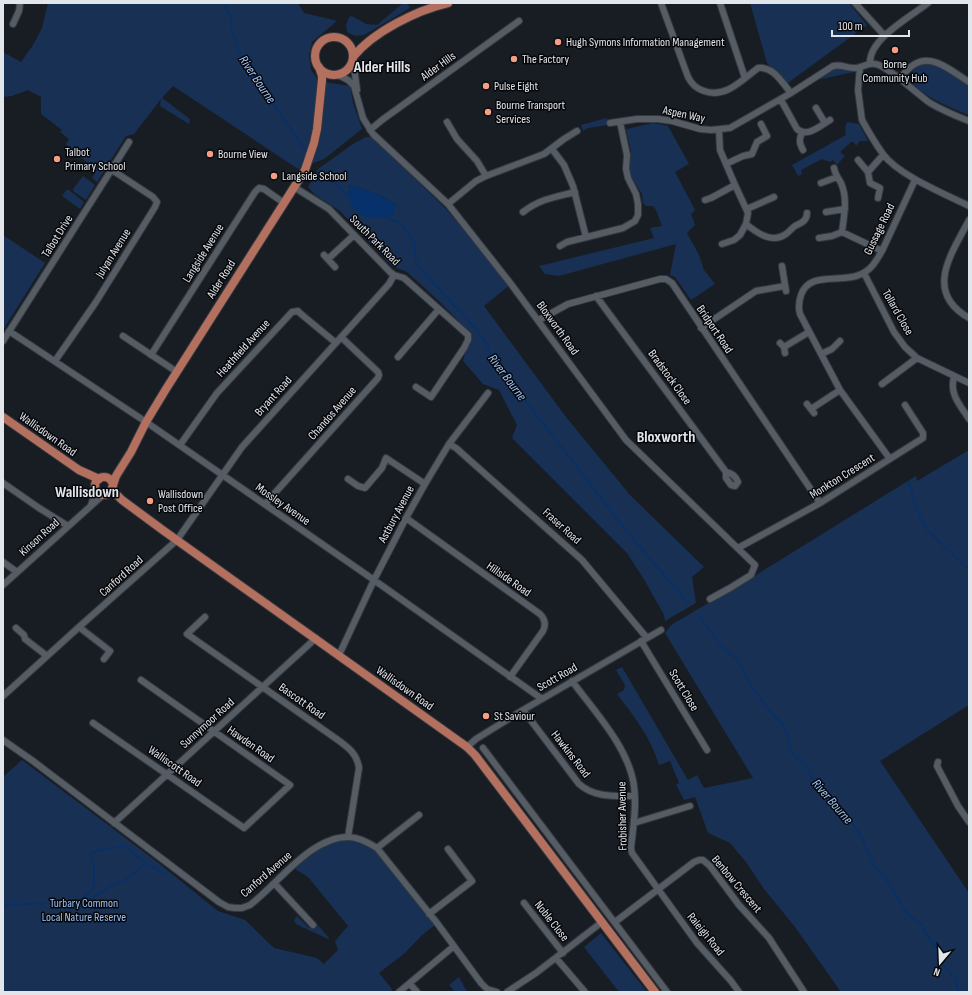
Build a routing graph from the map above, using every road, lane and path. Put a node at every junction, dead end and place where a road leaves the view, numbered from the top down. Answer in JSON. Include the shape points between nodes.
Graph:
{"nodes":[{"id":1,"x":20,"y":3,"type":"edge"},
{"id":2,"x":448,"y":3,"type":"edge"},
{"id":3,"x":660,"y":3,"type":"edge"},
{"id":4,"x":720,"y":3,"type":"edge"},
{"id":5,"x":855,"y":3,"type":"edge"},
{"id":6,"x":928,"y":3,"type":"edge"},
{"id":7,"x":519,"y":21,"type":"dead end"},
{"id":8,"x":13,"y":24,"type":"dead end"},
{"id":9,"x":884,"y":35,"type":"junction"},
{"id":10,"x":345,"y":41,"type":"junction"},
{"id":11,"x":369,"y":42,"type":"junction"},
{"id":12,"x":353,"y":58,"type":"junction"},
{"id":13,"x":870,"y":64,"type":"junction"},
{"id":14,"x":319,"y":67,"type":"junction"},
{"id":15,"x":860,"y":67,"type":"junction"},
{"id":16,"x":337,"y":75,"type":"junction"},
{"id":17,"x":745,"y":78,"type":"junction"},
{"id":18,"x":899,"y":79,"type":"junction"},
{"id":19,"x":969,"y":82,"type":"edge"},
{"id":20,"x":791,"y":93,"type":"junction"},
{"id":21,"x":357,"y":96,"type":"junction"},
{"id":22,"x":320,"y":97,"type":"junction"},
{"id":23,"x":781,"y":100,"type":"junction"},
{"id":24,"x":816,"y":108,"type":"dead end"},
{"id":25,"x":969,"y":121,"type":"edge"},
{"id":26,"x":447,"y":122,"type":"dead end"},
{"id":27,"x":620,"y":122,"type":"junction"},
{"id":28,"x":610,"y":123,"type":"dead end"},
{"id":29,"x":761,"y":124,"type":"dead end"},
{"id":30,"x":370,"y":130,"type":"junction"},
{"id":31,"x":719,"y":130,"type":"junction"},
{"id":32,"x":577,"y":131,"type":"dead end"},
{"id":33,"x":802,"y":132,"type":"junction"},
{"id":34,"x":129,"y":142,"type":"dead end"},
{"id":35,"x":552,"y":149,"type":"junction"},
{"id":36,"x":803,"y":150,"type":"dead end"},
{"id":37,"x":883,"y":155,"type":"junction"},
{"id":38,"x":858,"y":160,"type":"dead end"},
{"id":39,"x":726,"y":164,"type":"junction"},
{"id":40,"x":834,"y":168,"type":"dead end"},
{"id":41,"x":112,"y":170,"type":"junction"},
{"id":42,"x":868,"y":172,"type":"junction"},
{"id":43,"x":486,"y":176,"type":"junction"},
{"id":44,"x":837,"y":177,"type":"junction"},
{"id":45,"x":915,"y":180,"type":"junction"},
{"id":46,"x":821,"y":183,"type":"dead end"},
{"id":47,"x":735,"y":186,"type":"junction"},
{"id":48,"x":294,"y":187,"type":"junction"},
{"id":49,"x":575,"y":192,"type":"junction"},
{"id":50,"x":774,"y":197,"type":"dead end"},
{"id":51,"x":878,"y":198,"type":"dead end"},
{"id":52,"x":705,"y":200,"type":"dead end"},
{"id":53,"x":284,"y":203,"type":"junction"},
{"id":54,"x":448,"y":204,"type":"junction"},
{"id":55,"x":969,"y":206,"type":"edge"},
{"id":56,"x":747,"y":209,"type":"junction"},
{"id":57,"x":845,"y":209,"type":"junction"},
{"id":58,"x":523,"y":212,"type":"dead end"},
{"id":59,"x":826,"y":212,"type":"dead end"},
{"id":60,"x":807,"y":213,"type":"dead end"},
{"id":61,"x":969,"y":220,"type":"edge"},
{"id":62,"x":746,"y":224,"type":"junction"},
{"id":63,"x":842,"y":232,"type":"junction"},
{"id":64,"x":354,"y":235,"type":"junction"},
{"id":65,"x":586,"y":237,"type":"junction"},
{"id":66,"x":819,"y":238,"type":"dead end"},
{"id":67,"x":722,"y":244,"type":"dead end"},
{"id":68,"x":560,"y":246,"type":"dead end"},
{"id":69,"x":882,"y":250,"type":"junction"},
{"id":70,"x":335,"y":266,"type":"dead end"},
{"id":71,"x":782,"y":266,"type":"dead end"},
{"id":72,"x":864,"y":273,"type":"junction"},
{"id":73,"x":394,"y":275,"type":"junction"},
{"id":74,"x":596,"y":296,"type":"junction"},
{"id":75,"x":439,"y":309,"type":"junction"},
{"id":76,"x":969,"y":318,"type":"edge"},
{"id":77,"x":539,"y":320,"type":"junction"},
{"id":78,"x":701,"y":328,"type":"junction"},
{"id":79,"x":10,"y":331,"type":"junction"},
{"id":80,"x":808,"y":332,"type":"junction"},
{"id":81,"x":123,"y":336,"type":"dead end"},
{"id":82,"x":341,"y":337,"type":"junction"},
{"id":83,"x":840,"y":340,"type":"dead end"},
{"id":84,"x":3,"y":341,"type":"edge"},
{"id":85,"x":336,"y":343,"type":"junction"},
{"id":86,"x":783,"y":348,"type":"dead end"},
{"id":87,"x":821,"y":354,"type":"junction"},
{"id":88,"x":151,"y":355,"type":"junction"},
{"id":89,"x":398,"y":357,"type":"dead end"},
{"id":90,"x":917,"y":358,"type":"junction"},
{"id":91,"x":55,"y":361,"type":"junction"},
{"id":92,"x":177,"y":372,"type":"junction"},
{"id":93,"x":954,"y":377,"type":"junction"},
{"id":94,"x":969,"y":383,"type":"edge"},
{"id":95,"x":882,"y":384,"type":"dead end"},
{"id":96,"x":416,"y":388,"type":"dead end"},
{"id":97,"x":840,"y":390,"type":"junction"},
{"id":98,"x":488,"y":393,"type":"dead end"},
{"id":99,"x":905,"y":405,"type":"dead end"},
{"id":100,"x":811,"y":409,"type":"dead end"},
{"id":101,"x":3,"y":417,"type":"edge"},
{"id":102,"x":969,"y":418,"type":"edge"},
{"id":103,"x":146,"y":422,"type":"junction"},
{"id":104,"x":449,"y":444,"type":"junction"},
{"id":105,"x":180,"y":445,"type":"junction"},
{"id":106,"x":890,"y":459,"type":"junction"},
{"id":107,"x":122,"y":466,"type":"junction"},
{"id":108,"x":79,"y":470,"type":"junction"},
{"id":109,"x":726,"y":472,"type":"dead end"},
{"id":110,"x":222,"y":475,"type":"junction"},
{"id":111,"x":100,"y":478,"type":"junction"},
{"id":112,"x":348,"y":479,"type":"dead end"},
{"id":113,"x":3,"y":483,"type":"edge"},
{"id":114,"x":425,"y":484,"type":"junction"},
{"id":115,"x":104,"y":491,"type":"junction"},
{"id":116,"x":820,"y":503,"type":"junction"},
{"id":117,"x":265,"y":504,"type":"junction"},
{"id":118,"x":406,"y":518,"type":"junction"},
{"id":119,"x":68,"y":526,"type":"junction"},
{"id":120,"x":178,"y":540,"type":"junction"},
{"id":121,"x":738,"y":548,"type":"junction"},
{"id":122,"x":3,"y":562,"type":"edge"},
{"id":123,"x":17,"y":572,"type":"junction"},
{"id":124,"x":374,"y":580,"type":"junction"},
{"id":125,"x":3,"y":585,"type":"edge"},
{"id":126,"x":710,"y":599,"type":"dead end"},
{"id":127,"x":205,"y":617,"type":"dead end"},
{"id":128,"x":79,"y":627,"type":"junction"},
{"id":129,"x":16,"y":628,"type":"dead end"},
{"id":130,"x":661,"y":630,"type":"dead end"},
{"id":131,"x":316,"y":638,"type":"junction"},
{"id":132,"x":647,"y":638,"type":"junction"},
{"id":133,"x":641,"y":641,"type":"junction"},
{"id":134,"x":339,"y":655,"type":"junction"},
{"id":135,"x":47,"y":656,"type":"junction"},
{"id":136,"x":104,"y":659,"type":"dead end"},
{"id":137,"x":510,"y":677,"type":"junction"},
{"id":138,"x":142,"y":680,"type":"dead end"},
{"id":139,"x":572,"y":681,"type":"junction"},
{"id":140,"x":262,"y":687,"type":"junction"},
{"id":141,"x":3,"y":696,"type":"edge"},
{"id":142,"x":542,"y":699,"type":"junction"},
{"id":143,"x":523,"y":710,"type":"junction"},
{"id":144,"x":93,"y":723,"type":"dead end"},
{"id":145,"x":215,"y":732,"type":"junction"},
{"id":146,"x":3,"y":740,"type":"edge"},
{"id":147,"x":468,"y":747,"type":"junction"},
{"id":148,"x":483,"y":748,"type":"dead end"},
{"id":149,"x":707,"y":750,"type":"dead end"},
{"id":150,"x":938,"y":762,"type":"dead end"},
{"id":151,"x":167,"y":774,"type":"junction"},
{"id":152,"x":635,"y":796,"type":"junction"},
{"id":153,"x":690,"y":806,"type":"dead end"},
{"id":154,"x":419,"y":815,"type":"dead end"},
{"id":155,"x":969,"y":822,"type":"edge"},
{"id":156,"x":114,"y":823,"type":"junction"},
{"id":157,"x":634,"y":823,"type":"junction"},
{"id":158,"x":244,"y":828,"type":"joint"},
{"id":159,"x":348,"y":837,"type":"junction"},
{"id":160,"x":377,"y":848,"type":"junction"},
{"id":161,"x":448,"y":849,"type":"dead end"},
{"id":162,"x":275,"y":884,"type":"junction"},
{"id":163,"x":658,"y":889,"type":"junction"},
{"id":164,"x":524,"y":903,"type":"dead end"},
{"id":165,"x":429,"y":914,"type":"junction"},
{"id":166,"x":602,"y":922,"type":"junction"},
{"id":167,"x":614,"y":922,"type":"junction"},
{"id":168,"x":313,"y":926,"type":"dead end"},
{"id":169,"x":630,"y":943,"type":"junction"},
{"id":170,"x":454,"y":946,"type":"junction"},
{"id":171,"x":622,"y":948,"type":"junction"},
{"id":172,"x":563,"y":953,"type":"junction"},
{"id":173,"x":556,"y":958,"type":"junction"},
{"id":174,"x":410,"y":984,"type":"junction"},
{"id":175,"x":399,"y":992,"type":"edge"},
{"id":176,"x":417,"y":992,"type":"edge"},
{"id":177,"x":498,"y":992,"type":"edge"},
{"id":178,"x":509,"y":992,"type":"edge"},
{"id":179,"x":585,"y":992,"type":"edge"},
{"id":180,"x":655,"y":992,"type":"edge"},
{"id":181,"x":667,"y":992,"type":"edge"},
{"id":182,"x":739,"y":992,"type":"edge"},
{"id":183,"x":804,"y":992,"type":"edge"}],
"edges":[{"from":1,"to":8,"type":"street"},
{"from":2,"to":11,"type":"main road","via":[[418,12]]},
{"from":3,"to":17,"type":"street","via":[[685,72],[693,84],[706,92],[718,93],[730,89]]},
{"from":4,"to":17,"type":"street"},
{"from":5,"to":9,"type":"street"},
{"from":6,"to":9,"type":"street"},
{"from":7,"to":30,"type":"street","name":"Alder Hills"},
{"from":9,"to":13,"type":"street","via":[[870,57]]},
{"from":10,"to":11,"type":"main road"},
{"from":10,"to":12,"type":"main road","via":[[352,49]]},
{"from":10,"to":14,"type":"main road","via":[[332,38],[319,46],[316,60]]},
{"from":11,"to":12,"type":"main road"},
{"from":12,"to":16,"type":"main road","via":[[348,69]]},
{"from":12,"to":21,"type":"street","name":"Bloxworth Road"},
{"from":13,"to":15,"type":"street"},
{"from":13,"to":18,"type":"street","via":[[877,64]]},
{"from":14,"to":16,"type":"main road","via":[[326,73]]},
{"from":14,"to":22,"type":"main road","name":"Alder Road","via":[[322,76]]},
{"from":15,"to":20,"type":"street","name":"Aspen Way","via":[[833,66]]},
{"from":15,"to":37,"type":"street","via":[[860,114]]},
{"from":16,"to":21,"type":"street","name":"Bloxworth Road","via":[[351,82]]},
{"from":16,"to":22,"type":"main road","name":"Alder Road","via":[[327,84]]},
{"from":17,"to":20,"type":"street","via":[[758,68],[768,68]]},
{"from":18,"to":19,"type":"street","via":[[915,63],[926,60],[941,64]]},
{"from":18,"to":25,"type":"street","via":[[930,103]]},
{"from":20,"to":23,"type":"street","name":"Aspen Way"},
{"from":21,"to":30,"type":"street","name":"Bloxworth Road","via":[[363,118]]},
{"from":22,"to":48,"type":"main road","name":"Alder Road","via":[[314,143],[304,170]]},
{"from":23,"to":31,"type":"street","name":"Aspen Way","via":[[730,128]]},
{"from":23,"to":33,"type":"street","via":[[797,129]]},
{"from":24,"to":33,"type":"street","via":[[827,122],[808,133]]},
{"from":26,"to":43,"type":"street"},
{"from":27,"to":28,"type":"street","name":"Aspen Way"},
{"from":27,"to":31,"type":"street","name":"Aspen Way","via":[[658,119],[700,129]]},
{"from":27,"to":65,"type":"street","via":[[627,155],[626,169],[636,194],[638,215],[635,221],[623,228]]},
{"from":29,"to":39,"type":"street","via":[[767,136],[757,142],[752,154]]},
{"from":30,"to":54,"type":"street","name":"Bloxworth Road"},
{"from":31,"to":39,"type":"street","via":[[720,150]]},
{"from":32,"to":35,"type":"street"},
{"from":33,"to":36,"type":"street","via":[[799,139]]},
{"from":34,"to":41,"type":"street","name":"Talbot Drive"},
{"from":35,"to":43,"type":"street"},
{"from":35,"to":49,"type":"street","via":[[564,165]]},
{"from":37,"to":42,"type":"street"},
{"from":37,"to":45,"type":"street"},
{"from":38,"to":42,"type":"street"},
{"from":39,"to":47,"type":"street"},
{"from":40,"to":44,"type":"street"},
{"from":41,"to":79,"type":"street","name":"Talbot Drive"},
{"from":41,"to":91,"type":"street","name":"Julyan Avenue","via":[[157,202],[96,302]]},
{"from":42,"to":51,"type":"street","via":[[870,182],[880,188]]},
{"from":43,"to":54,"type":"street"},
{"from":44,"to":46,"type":"street"},
{"from":44,"to":57,"type":"street","via":[[844,193]]},
{"from":45,"to":55,"type":"street"},
{"from":45,"to":69,"type":"street","name":"Gussage Road"},
{"from":47,"to":52,"type":"street"},
{"from":47,"to":56,"type":"street"},
{"from":48,"to":53,"type":"main road","name":"Alder Road"},
{"from":48,"to":64,"type":"street","name":"South Park Road","via":[[330,209]]},
{"from":49,"to":58,"type":"street","via":[[540,201]]},
{"from":49,"to":65,"type":"street"},
{"from":50,"to":56,"type":"street"},
{"from":53,"to":88,"type":"street","name":"Langside Avenue","via":[[264,189],[259,188],[255,192]]},
{"from":53,"to":92,"type":"main road","name":"Alder Road"},
{"from":54,"to":77,"type":"street","name":"Bloxworth Road"},
{"from":56,"to":62,"type":"street"},
{"from":57,"to":59,"type":"street"},
{"from":57,"to":63,"type":"street"},
{"from":60,"to":62,"type":"street","via":[[803,222],[784,235],[774,238],[762,236]]},
{"from":61,"to":76,"type":"street","via":[[947,263],[944,275],[945,289],[953,306]]},
{"from":62,"to":67,"type":"street","via":[[740,235]]},
{"from":63,"to":66,"type":"street"},
{"from":63,"to":69,"type":"street"},
{"from":64,"to":70,"type":"street","via":[[326,257]]},
{"from":64,"to":73,"type":"street","name":"South Park Road"},
{"from":65,"to":68,"type":"street"},
{"from":69,"to":72,"type":"street","name":"Gussage Road","via":[[875,263]]},
{"from":71,"to":78,"type":"street","via":[[785,289],[756,291]]},
{"from":72,"to":80,"type":"street","via":[[855,277],[819,280],[806,287],[800,297],[799,310]]},
{"from":72,"to":90,"type":"street","name":"Tollard Close","via":[[894,332]]},
{"from":73,"to":75,"type":"street","name":"South Park Road","via":[[404,278]]},
{"from":73,"to":82,"type":"street","name":"Bryant Road","via":[[389,284]]},
{"from":74,"to":77,"type":"street","name":"Bridport Road","via":[[568,304]]},
{"from":74,"to":78,"type":"street","name":"Bridport Road","via":[[666,279],[672,283]]},
{"from":74,"to":109,"type":"street","name":"Bradstock Close"},
{"from":75,"to":89,"type":"street"},
{"from":75,"to":96,"type":"street","name":"South Park Road","via":[[468,335],[468,340],[431,397]]},
{"from":77,"to":121,"type":"street","name":"Bloxworth Road","via":[[626,440]]},
{"from":78,"to":116,"type":"street","name":"Bridport Road"},
{"from":79,"to":84,"type":"street","name":"Talbot Drive"},
{"from":79,"to":91,"type":"street","name":"Mossley Avenue"},
{"from":80,"to":86,"type":"street"},
{"from":80,"to":87,"type":"street"},
{"from":81,"to":88,"type":"street"},
{"from":82,"to":85,"type":"street","name":"Bryant Road"},
{"from":82,"to":117,"type":"street","name":"Chandos Avenue","via":[[378,372],[378,378]]},
{"from":83,"to":87,"type":"street","via":[[832,349]]},
{"from":85,"to":105,"type":"street","name":"Heathfield Avenue","via":[[298,311],[292,312],[217,393]]},
{"from":85,"to":110,"type":"street","name":"Bryant Road","via":[[248,440]]},
{"from":87,"to":97,"type":"street"},
{"from":88,"to":92,"type":"street"},
{"from":90,"to":93,"type":"street","name":"Tollard Close"},
{"from":90,"to":95,"type":"street"},
{"from":91,"to":103,"type":"street","name":"Mossley Avenue"},
{"from":92,"to":103,"type":"main road","name":"Alder Road"},
{"from":93,"to":94,"type":"street","name":"Tollard Close"},
{"from":93,"to":102,"type":"street","via":[[952,390]]},
{"from":97,"to":100,"type":"street"},
{"from":97,"to":106,"type":"street"},
{"from":98,"to":104,"type":"street","name":"Astbury Avenue"},
{"from":99,"to":106,"type":"street","name":"Monkton Crescent","via":[[923,433],[923,438]]},
{"from":101,"to":108,"type":"main road","name":"Wallisdown Road"},
{"from":103,"to":105,"type":"street","name":"Mossley Avenue"},
{"from":103,"to":107,"type":"main road","name":"Alder Road"},
{"from":104,"to":114,"type":"street","name":"Astbury Avenue"},
{"from":104,"to":132,"type":"street","name":"Fraser Road","via":[[582,560]]},
{"from":105,"to":110,"type":"street","name":"Mossley Avenue"},
{"from":106,"to":116,"type":"street","name":"Monkton Crescent"},
{"from":107,"to":111,"type":"main road"},
{"from":107,"to":115,"type":"main road","name":"Alder Road"},
{"from":108,"to":111,"type":"main road","name":"Wallisdown Road"},
{"from":108,"to":115,"type":"main road","name":"Wallisdown Road"},
{"from":110,"to":117,"type":"street","name":"Mossley Avenue"},
{"from":110,"to":120,"type":"street","name":"Bryant Road"},
{"from":111,"to":115,"type":"main road","via":[[96,482]]},
{"from":111,"to":115,"type":"main road","via":[[110,481]]},
{"from":112,"to":114,"type":"street","via":[[365,488],[382,468],[386,458]]},
{"from":113,"to":119,"type":"street"},
{"from":114,"to":118,"type":"street","name":"Astbury Avenue"},
{"from":115,"to":119,"type":"street","name":"Kinson Road"},
{"from":115,"to":120,"type":"main road","name":"Wallisdown Road","via":[[122,500]]},
{"from":116,"to":121,"type":"street","name":"Monkton Crescent"},
{"from":117,"to":124,"type":"street","name":"Mossley Avenue"},
{"from":118,"to":124,"type":"street","name":"Astbury Avenue"},
{"from":118,"to":137,"type":"street","name":"Hillside Road","via":[[542,616],[545,624],[543,631]]},
{"from":119,"to":123,"type":"street","name":"Kinson Road"},
{"from":120,"to":128,"type":"street","name":"Canford Road"},
{"from":120,"to":131,"type":"main road","name":"Wallisdown Road"},
{"from":121,"to":126,"type":"street","name":"Bloxworth Road","via":[[755,565],[751,575]]},
{"from":122,"to":123,"type":"street"},
{"from":123,"to":125,"type":"street","name":"Kinson Road"},
{"from":124,"to":134,"type":"street","name":"Astbury Avenue"},
{"from":124,"to":137,"type":"street","name":"Mossley Avenue"},
{"from":127,"to":140,"type":"street","name":"Bascott Road","via":[[187,634]]},
{"from":128,"to":135,"type":"street","name":"Canford Road"},
{"from":128,"to":136,"type":"street","via":[[110,651]]},
{"from":129,"to":135,"type":"street","via":[[25,639]]},
{"from":130,"to":132,"type":"street","name":"Scott Road"},
{"from":131,"to":134,"type":"main road","name":"Wallisdown Road"},
{"from":131,"to":140,"type":"street","name":"Sunnymoor Road"},
{"from":132,"to":133,"type":"street","name":"Scott Road"},
{"from":133,"to":139,"type":"street","name":"Scott Road"},
{"from":133,"to":149,"type":"street","name":"Scott Close"},
{"from":134,"to":147,"type":"main road","name":"Wallisdown Road"},
{"from":135,"to":141,"type":"street","name":"Canford Road"},
{"from":137,"to":142,"type":"street","name":"Mossley Avenue"},
{"from":138,"to":145,"type":"street","name":"Hawden Road"},
{"from":139,"to":142,"type":"street","name":"Scott Road"},
{"from":139,"to":152,"type":"street","name":"Frobisher Avenue","via":[[620,745],[631,771]]},
{"from":140,"to":145,"type":"street","name":"Sunnymoor Road"},
{"from":140,"to":159,"type":"street","name":"Bascott Road","via":[[351,750],[358,760],[359,768]]},
{"from":142,"to":143,"type":"street","name":"Scott Road"},
{"from":143,"to":147,"type":"street","name":"Scott Road","via":[[476,739]]},
{"from":143,"to":152,"type":"street","name":"Hawkins Road","via":[[584,788],[600,795]]},
{"from":144,"to":151,"type":"street","name":"Walliscott Road"},
{"from":145,"to":151,"type":"street","name":"Sunnymoor Road"},
{"from":145,"to":158,"type":"street","name":"Hawden Road","via":[[290,785]]},
{"from":146,"to":156,"type":"street","name":"Canford Avenue"},
{"from":147,"to":166,"type":"main road","name":"Wallisdown Road"},
{"from":148,"to":167,"type":"street"},
{"from":150,"to":155,"type":"street","via":[[937,766]]},
{"from":151,"to":156,"type":"street","name":"Sunnymoor Road"},
{"from":151,"to":158,"type":"street","name":"Walliscott Road"},
{"from":152,"to":157,"type":"street","name":"Frobisher Avenue"},
{"from":153,"to":157,"type":"street"},
{"from":154,"to":160,"type":"street"},
{"from":156,"to":162,"type":"street","name":"Canford Avenue","via":[[228,907],[247,907]]},
{"from":157,"to":163,"type":"street","name":"Frobisher Avenue","via":[[632,853]]},
{"from":159,"to":160,"type":"street","name":"Canford Avenue","via":[[368,842]]},
{"from":159,"to":162,"type":"street","name":"Canford Avenue","via":[[320,844]]},
{"from":160,"to":165,"type":"street","name":"Canford Avenue"},
{"from":161,"to":165,"type":"street","via":[[472,881]]},
{"from":162,"to":168,"type":"street"},
{"from":163,"to":167,"type":"street","name":"Benbow Crescent"},
{"from":163,"to":182,"type":"street","name":"Raleigh Road","via":[[697,943]]},
{"from":163,"to":183,"type":"street","name":"Benbow Crescent","via":[[694,862],[707,862],[739,905],[769,938]]},
{"from":164,"to":172,"type":"street","name":"Noble Close"},
{"from":165,"to":170,"type":"street","name":"Canford Avenue"},
{"from":166,"to":171,"type":"main road","name":"Wallisdown Road"},
{"from":166,"to":172,"type":"street"},
{"from":167,"to":169,"type":"street"},
{"from":169,"to":171,"type":"street"},
{"from":169,"to":181,"type":"street"},
{"from":170,"to":174,"type":"street"},
{"from":170,"to":177,"type":"street","name":"Canford Avenue","via":[[481,983],[487,989]]},
{"from":171,"to":180,"type":"main road","name":"Wallisdown Road"},
{"from":172,"to":173,"type":"street"},
{"from":173,"to":178,"type":"street"},
{"from":173,"to":179,"type":"street"},
{"from":174,"to":175,"type":"street"},
{"from":174,"to":176,"type":"street"}]}
